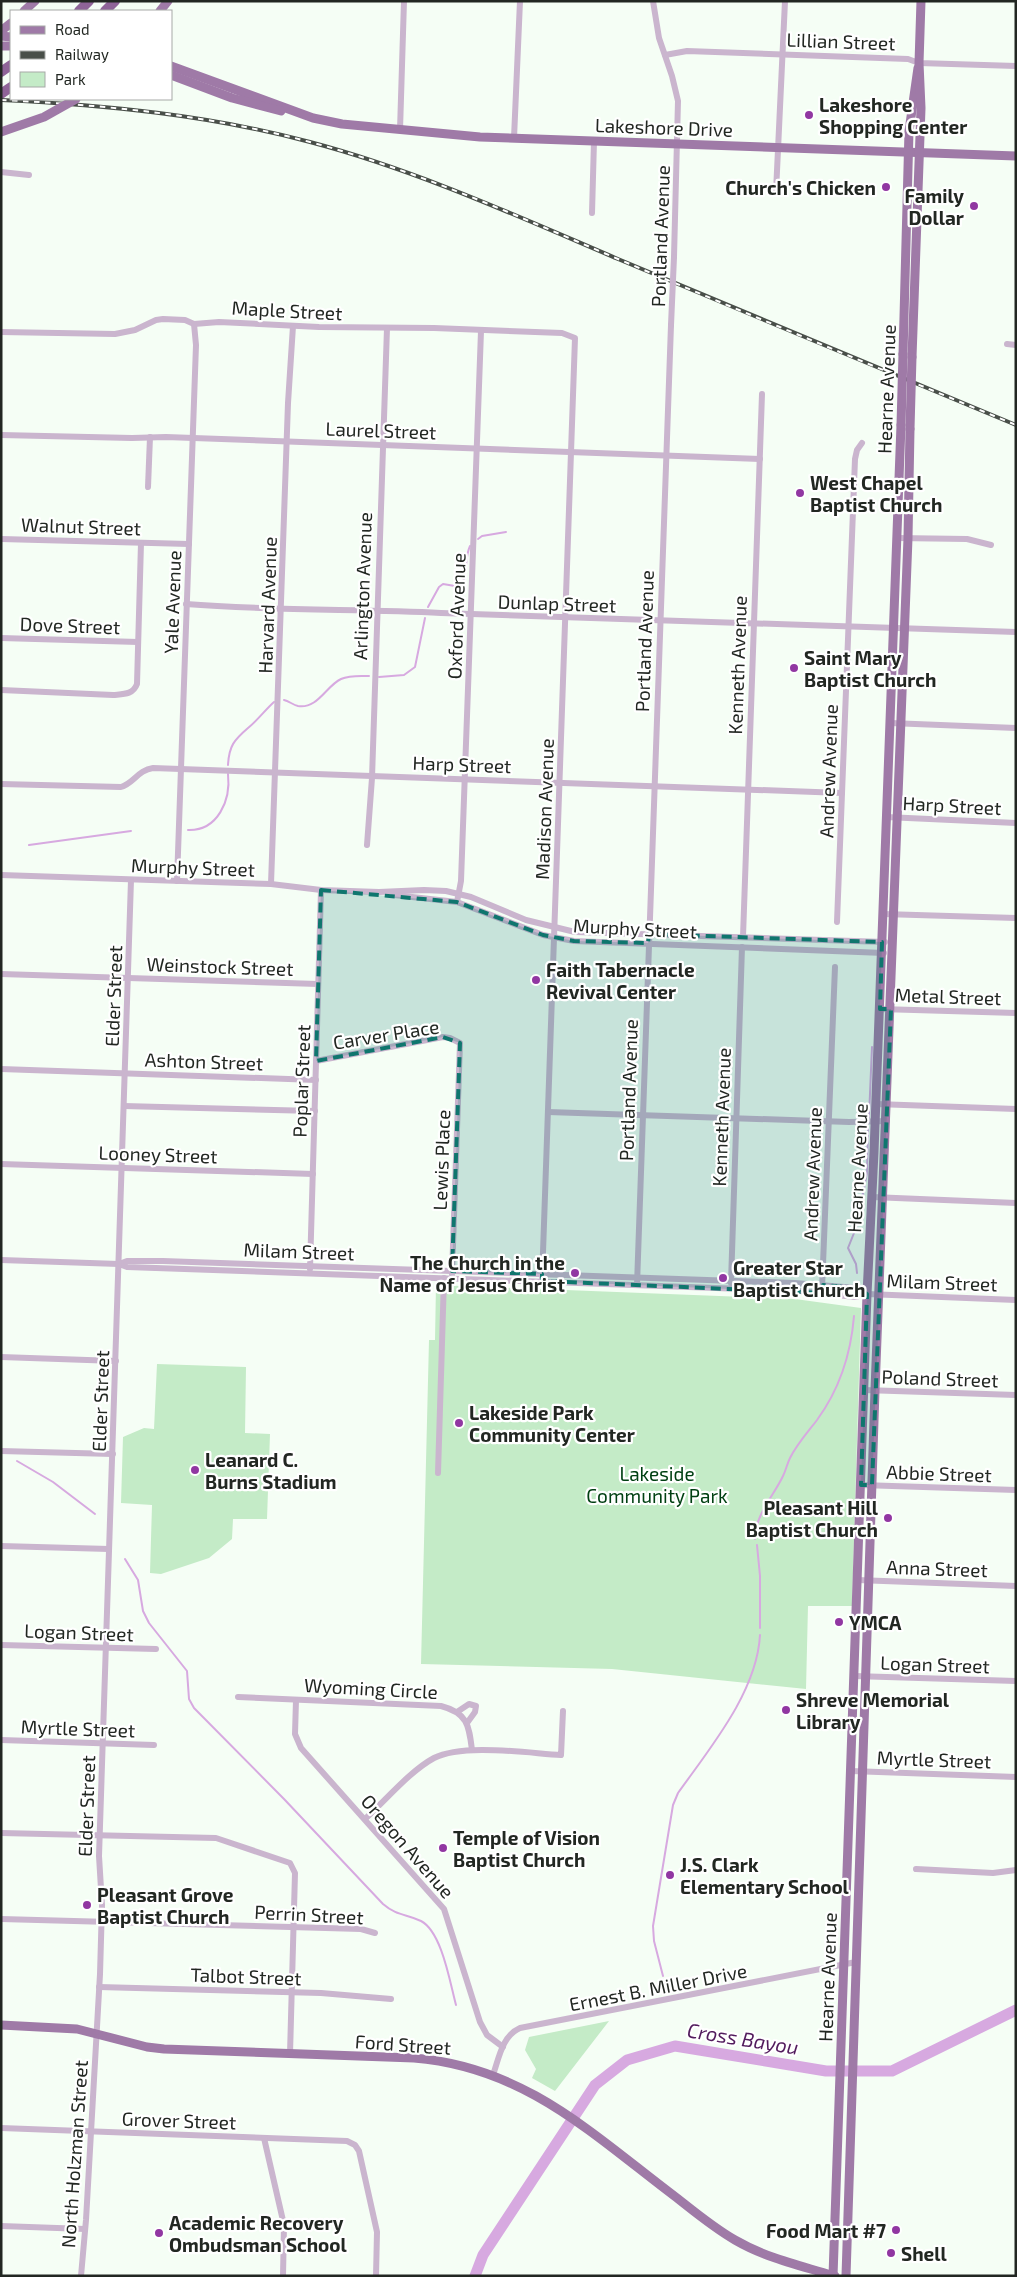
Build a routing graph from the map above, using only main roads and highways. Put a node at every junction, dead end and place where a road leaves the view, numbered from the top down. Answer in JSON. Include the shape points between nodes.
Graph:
{"nodes":[{"id":1,"x":35,"y":1,"type":"edge"},
{"id":2,"x":89,"y":1,"type":"edge"},
{"id":3,"x":115,"y":1,"type":"edge"},
{"id":4,"x":921,"y":1,"type":"edge"},
{"id":5,"x":25,"y":10,"type":"edge"},
{"id":6,"x":80,"y":10,"type":"edge"},
{"id":7,"x":106,"y":10,"type":"edge"},
{"id":8,"x":10,"y":22,"type":"edge"},
{"id":9,"x":1,"y":32,"type":"edge"},
{"id":10,"x":919,"y":63,"type":"junction"},
{"id":11,"x":172,"y":66,"type":"edge"},
{"id":12,"x":172,"y":77,"type":"edge"},
{"id":13,"x":74,"y":100,"type":"edge"},
{"id":14,"x":313,"y":118,"type":"junction"},
{"id":15,"x":1,"y":132,"type":"edge"},
{"id":16,"x":908,"y":152,"type":"junction"},
{"id":17,"x":920,"y":153,"type":"junction"},
{"id":18,"x":1016,"y":156,"type":"edge"},
{"id":19,"x":905,"y":242,"type":"junction"},
{"id":20,"x":917,"y":243,"type":"junction"},
{"id":21,"x":906,"y":427,"type":"junction"},
{"id":22,"x":1,"y":2025,"type":"edge"},
{"id":23,"x":834,"y":2276,"type":"edge"},
{"id":24,"x":846,"y":2276,"type":"edge"}],
"edges":[{"from":1,"to":5,"type":"main road"},
{"from":2,"to":6,"type":"highway"},
{"from":3,"to":7,"type":"highway"},
{"from":4,"to":10,"type":"main road","name":"Hearne Avenue"},
{"from":8,"to":9,"type":"main road"},
{"from":10,"to":16,"type":"main road","name":"Hearne Avenue"},
{"from":10,"to":17,"type":"main road","name":"Hearne Avenue"},
{"from":11,"to":14,"type":"main road","name":"Lakeshore Drive"},
{"from":12,"to":14,"type":"main road","name":"Lakeshore Drive","via":[[232,98]]},
{"from":13,"to":15,"type":"main road","bridge":true,"via":[[37,119]]},
{"from":14,"to":16,"type":"main road","name":"Lakeshore Drive","via":[[400,130],[514,138]]},
{"from":16,"to":17,"type":"main road","name":"Lakeshore Drive"},
{"from":16,"to":19,"type":"main road","name":"Hearne Avenue"},
{"from":17,"to":18,"type":"main road","name":"Lakeshore Drive"},
{"from":17,"to":20,"type":"main road","name":"Hearne Avenue"},
{"from":19,"to":20,"type":"main road"},
{"from":19,"to":21,"type":"main road","name":"Hearne Avenue","bridge":true,"via":[[903,354]]},
{"from":20,"to":21,"type":"main road","name":"Hearne Avenue","bridge":true},
{"from":21,"to":23,"type":"main road","name":"Hearne Avenue","via":[[897,538],[867,1294]]},
{"from":21,"to":24,"type":"main road","name":"Hearne Avenue","via":[[908,538],[875,1390]]},
{"from":22,"to":23,"type":"main road","name":"Ford Street","via":[[68,2028],[164,2049],[426,2059],[462,2065],[493,2075],[552,2105],[736,2240],[781,2260]]}]}
